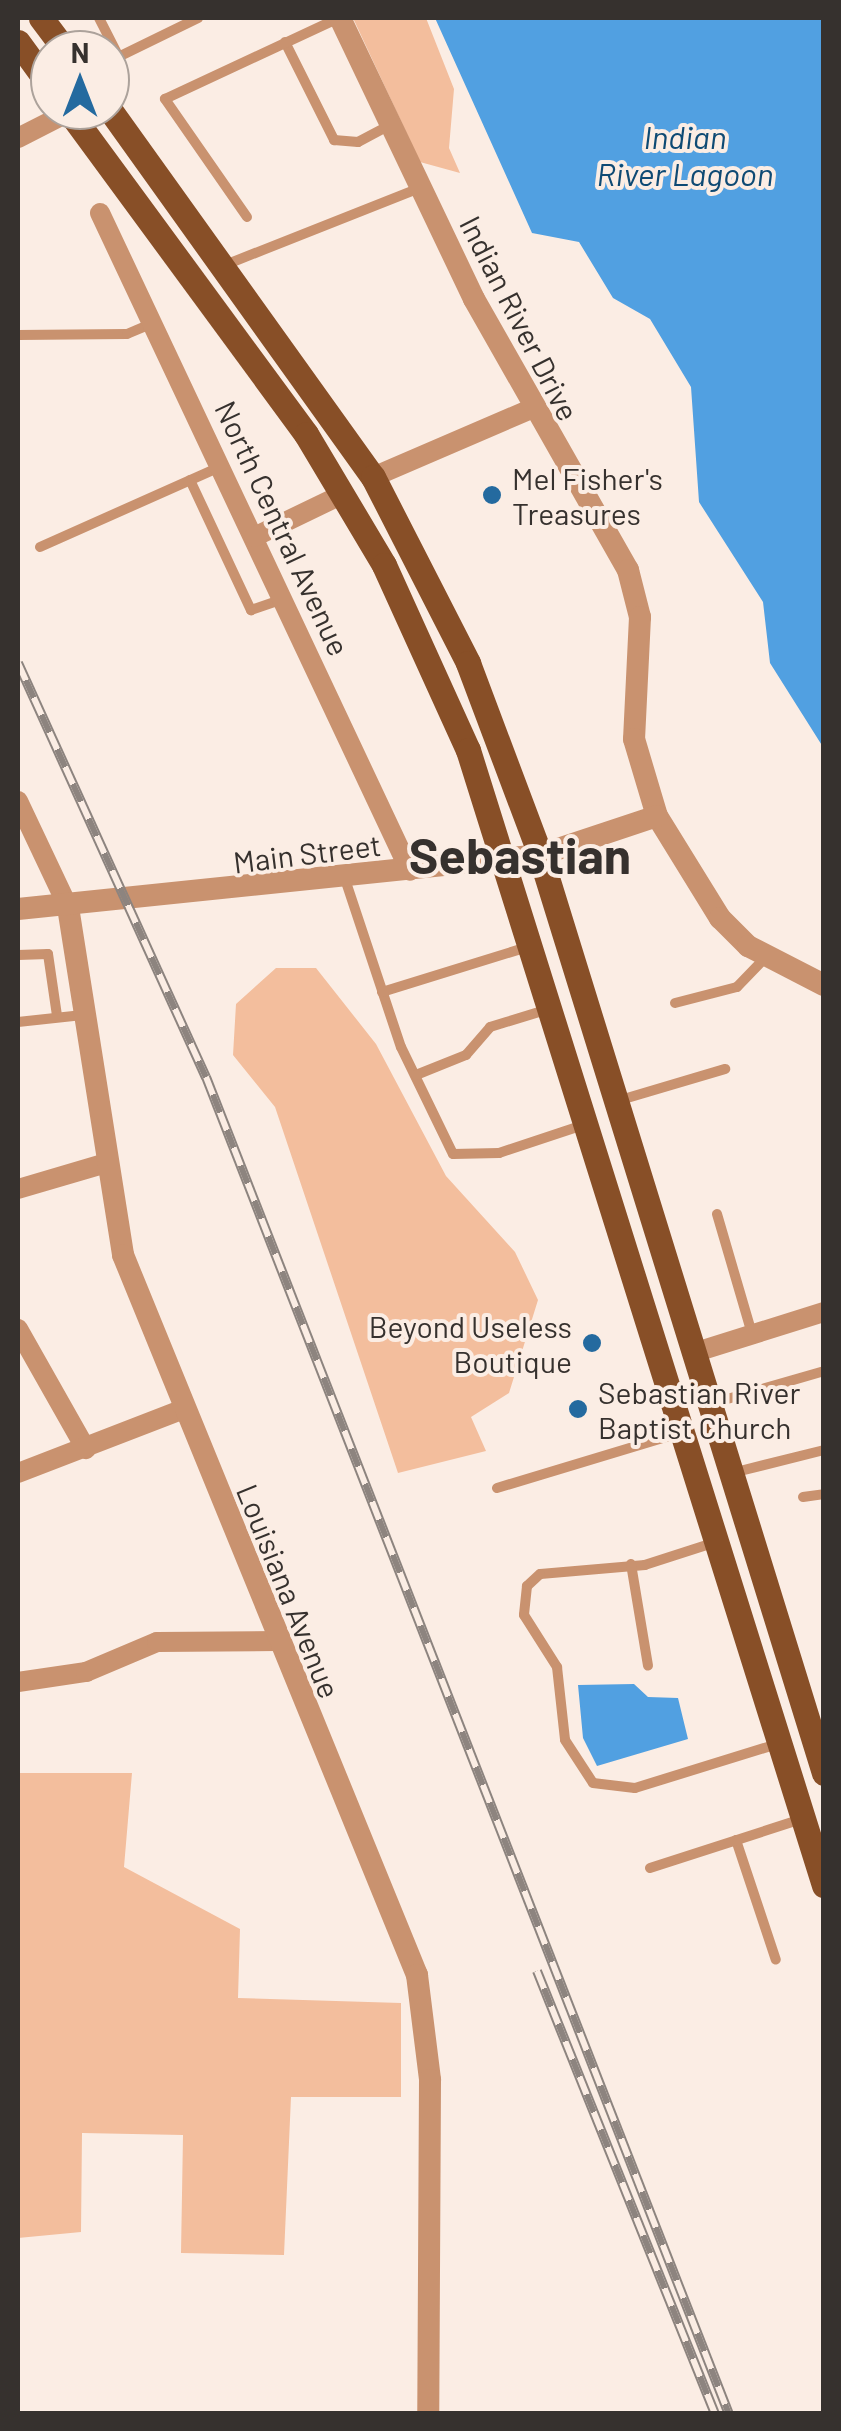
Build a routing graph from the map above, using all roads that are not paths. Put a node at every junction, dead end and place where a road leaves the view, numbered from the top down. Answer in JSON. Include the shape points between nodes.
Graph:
{"nodes":[{"id":1,"x":198,"y":18,"type":"edge"},
{"id":2,"x":340,"y":18,"type":"edge"},
{"id":3,"x":285,"y":42,"type":"junction"},
{"id":4,"x":130,"y":51,"type":"edge"},
{"id":5,"x":390,"y":125,"type":"junction"},
{"id":6,"x":83,"y":130,"type":"edge"},
{"id":7,"x":106,"y":130,"type":"edge"},
{"id":8,"x":124,"y":130,"type":"edge"},
{"id":9,"x":135,"y":145,"type":"junction"},
{"id":10,"x":420,"y":188,"type":"junction"},
{"id":11,"x":100,"y":213,"type":"dead end"},
{"id":12,"x":247,"y":217,"type":"dead end"},
{"id":13,"x":224,"y":265,"type":"junction"},
{"id":14,"x":152,"y":323,"type":"junction"},
{"id":15,"x":18,"y":335,"type":"edge"},
{"id":16,"x":531,"y":409,"type":"junction"},
{"id":17,"x":221,"y":467,"type":"junction"},
{"id":18,"x":373,"y":477,"type":"junction"},
{"id":19,"x":190,"y":480,"type":"junction"},
{"id":20,"x":344,"y":494,"type":"junction"},
{"id":21,"x":254,"y":536,"type":"junction"},
{"id":22,"x":40,"y":547,"type":"dead end"},
{"id":23,"x":284,"y":598,"type":"junction"},
{"id":24,"x":18,"y":801,"type":"edge"},
{"id":25,"x":657,"y":816,"type":"junction"},
{"id":26,"x":540,"y":854,"type":"junction"},
{"id":27,"x":505,"y":859,"type":"junction"},
{"id":28,"x":410,"y":871,"type":"junction"},
{"id":29,"x":346,"y":879,"type":"junction"},
{"id":30,"x":68,"y":907,"type":"junction"},
{"id":31,"x":18,"y":909,"type":"edge"},
{"id":32,"x":532,"y":946,"type":"junction"},
{"id":33,"x":18,"y":955,"type":"edge"},
{"id":34,"x":767,"y":956,"type":"junction"},
{"id":35,"x":824,"y":985,"type":"edge"},
{"id":36,"x":382,"y":992,"type":"junction"},
{"id":37,"x":675,"y":1003,"type":"dead end"},
{"id":38,"x":551,"y":1008,"type":"junction"},
{"id":39,"x":83,"y":1014,"type":"junction"},
{"id":40,"x":57,"y":1016,"type":"junction"},
{"id":41,"x":18,"y":1022,"type":"edge"},
{"id":42,"x":725,"y":1069,"type":"dead end"},
{"id":43,"x":416,"y":1076,"type":"junction"},
{"id":44,"x":616,"y":1101,"type":"junction"},
{"id":45,"x":587,"y":1124,"type":"junction"},
{"id":46,"x":103,"y":1164,"type":"junction"},
{"id":47,"x":18,"y":1189,"type":"edge"},
{"id":48,"x":716,"y":1214,"type":"dead end"},
{"id":49,"x":645,"y":1310,"type":"junction"},
{"id":50,"x":824,"y":1312,"type":"edge"},
{"id":51,"x":18,"y":1329,"type":"edge"},
{"id":52,"x":752,"y":1334,"type":"junction"},
{"id":53,"x":693,"y":1352,"type":"junction"},
{"id":54,"x":824,"y":1371,"type":"edge"},
{"id":55,"x":709,"y":1404,"type":"junction"},
{"id":56,"x":184,"y":1409,"type":"junction"},
{"id":57,"x":683,"y":1432,"type":"junction"},
{"id":58,"x":86,"y":1448,"type":"junction"},
{"id":59,"x":824,"y":1450,"type":"edge"},
{"id":60,"x":730,"y":1470,"type":"junction"},
{"id":61,"x":18,"y":1473,"type":"edge"},
{"id":62,"x":497,"y":1488,"type":"dead end"},
{"id":63,"x":824,"y":1494,"type":"edge"},
{"id":64,"x":803,"y":1497,"type":"dead end"},
{"id":65,"x":717,"y":1542,"type":"junction"},
{"id":66,"x":631,"y":1564,"type":"junction"},
{"id":67,"x":276,"y":1641,"type":"junction"},
{"id":68,"x":648,"y":1666,"type":"dead end"},
{"id":69,"x":18,"y":1682,"type":"edge"},
{"id":70,"x":780,"y":1743,"type":"junction"},
{"id":71,"x":824,"y":1772,"type":"edge"},
{"id":72,"x":803,"y":1819,"type":"junction"},
{"id":73,"x":736,"y":1840,"type":"junction"},
{"id":74,"x":650,"y":1868,"type":"dead end"},
{"id":75,"x":824,"y":1884,"type":"edge"},
{"id":76,"x":776,"y":1960,"type":"dead end"},
{"id":77,"x":428,"y":2414,"type":"edge"}],
"edges":[{"from":1,"to":4,"type":"lane"},
{"from":2,"to":3,"type":"lane"},
{"from":2,"to":5,"type":"street","name":"Indian River Drive"},
{"from":3,"to":5,"type":"lane","via":[[334,140],[358,142]]},
{"from":3,"to":12,"type":"lane","via":[[164,100]]},
{"from":5,"to":10,"type":"street","name":"Indian River Drive"},
{"from":6,"to":20,"type":"main road"},
{"from":7,"to":9,"type":"main road"},
{"from":8,"to":9,"type":"main road"},
{"from":9,"to":13,"type":"main road"},
{"from":10,"to":13,"type":"lane"},
{"from":10,"to":16,"type":"street","name":"Indian River Drive"},
{"from":11,"to":14,"type":"street","name":"North Central Avenue"},
{"from":13,"to":18,"type":"main road"},
{"from":14,"to":15,"type":"lane","via":[[114,335]]},
{"from":14,"to":17,"type":"street","name":"North Central Avenue"},
{"from":16,"to":18,"type":"street"},
{"from":16,"to":25,"type":"street","name":"Indian River Drive","via":[[628,570],[640,617],[634,739]]},
{"from":17,"to":19,"type":"lane"},
{"from":17,"to":21,"type":"street","name":"North Central Avenue"},
{"from":18,"to":26,"type":"main road","via":[[468,664]]},
{"from":19,"to":22,"type":"lane"},
{"from":19,"to":23,"type":"lane","via":[[250,610]]},
{"from":20,"to":21,"type":"street"},
{"from":20,"to":27,"type":"main road","via":[[418,633]]},
{"from":21,"to":23,"type":"street","name":"North Central Avenue"},
{"from":23,"to":28,"type":"street","name":"North Central Avenue"},
{"from":24,"to":30,"type":"street","name":"Louisiana Avenue"},
{"from":25,"to":26,"type":"street","name":"Main Street"},
{"from":25,"to":34,"type":"street","name":"Indian River Drive","via":[[720,918]]},
{"from":26,"to":27,"type":"street","name":"Main Street"},
{"from":26,"to":44,"type":"main road"},
{"from":27,"to":28,"type":"street","name":"Main Street"},
{"from":27,"to":32,"type":"main road"},
{"from":28,"to":29,"type":"street","name":"Main Street"},
{"from":29,"to":30,"type":"street","name":"Main Street"},
{"from":29,"to":36,"type":"lane"},
{"from":30,"to":31,"type":"street","name":"Main Street"},
{"from":30,"to":39,"type":"street","name":"Louisiana Avenue"},
{"from":32,"to":36,"type":"lane"},
{"from":32,"to":38,"type":"main road"},
{"from":33,"to":40,"type":"lane","via":[[48,954]]},
{"from":34,"to":35,"type":"street","name":"Indian River Drive"},
{"from":34,"to":37,"type":"lane","via":[[736,987]]},
{"from":36,"to":43,"type":"lane"},
{"from":38,"to":43,"type":"lane","via":[[490,1028],[466,1055]]},
{"from":38,"to":45,"type":"main road"},
{"from":39,"to":40,"type":"lane"},
{"from":39,"to":46,"type":"street","name":"Louisiana Avenue"},
{"from":40,"to":41,"type":"lane"},
{"from":42,"to":44,"type":"lane"},
{"from":43,"to":45,"type":"lane","via":[[459,1159]]},
{"from":44,"to":53,"type":"main road"},
{"from":45,"to":49,"type":"main road"},
{"from":46,"to":47,"type":"street"},
{"from":46,"to":56,"type":"street","name":"Louisiana Avenue","via":[[123,1255]]},
{"from":48,"to":52,"type":"lane"},
{"from":49,"to":53,"type":"main road"},
{"from":49,"to":57,"type":"main road"},
{"from":50,"to":52,"type":"street"},
{"from":51,"to":58,"type":"street"},
{"from":52,"to":53,"type":"street"},
{"from":53,"to":55,"type":"main road"},
{"from":54,"to":55,"type":"lane"},
{"from":55,"to":60,"type":"main road"},
{"from":56,"to":58,"type":"street"},
{"from":56,"to":67,"type":"street","name":"Louisiana Avenue"},
{"from":57,"to":60,"type":"main road"},
{"from":57,"to":62,"type":"lane"},
{"from":57,"to":65,"type":"main road"},
{"from":58,"to":61,"type":"street"},
{"from":59,"to":60,"type":"lane"},
{"from":60,"to":71,"type":"main road"},
{"from":63,"to":64,"type":"lane"},
{"from":65,"to":66,"type":"lane"},
{"from":65,"to":70,"type":"main road"},
{"from":66,"to":68,"type":"lane"},
{"from":66,"to":70,"type":"lane","via":[[540,1574],[525,1593],[529,1626],[562,1680],[576,1768],[606,1788],[635,1788]]},
{"from":67,"to":69,"type":"street","via":[[157,1642],[86,1672]]},
{"from":67,"to":77,"type":"street","name":"Louisiana Avenue","via":[[420,1993],[430,2080]]},
{"from":70,"to":72,"type":"main road"},
{"from":72,"to":73,"type":"lane"},
{"from":72,"to":75,"type":"main road"},
{"from":73,"to":74,"type":"lane"},
{"from":73,"to":76,"type":"lane"}]}
